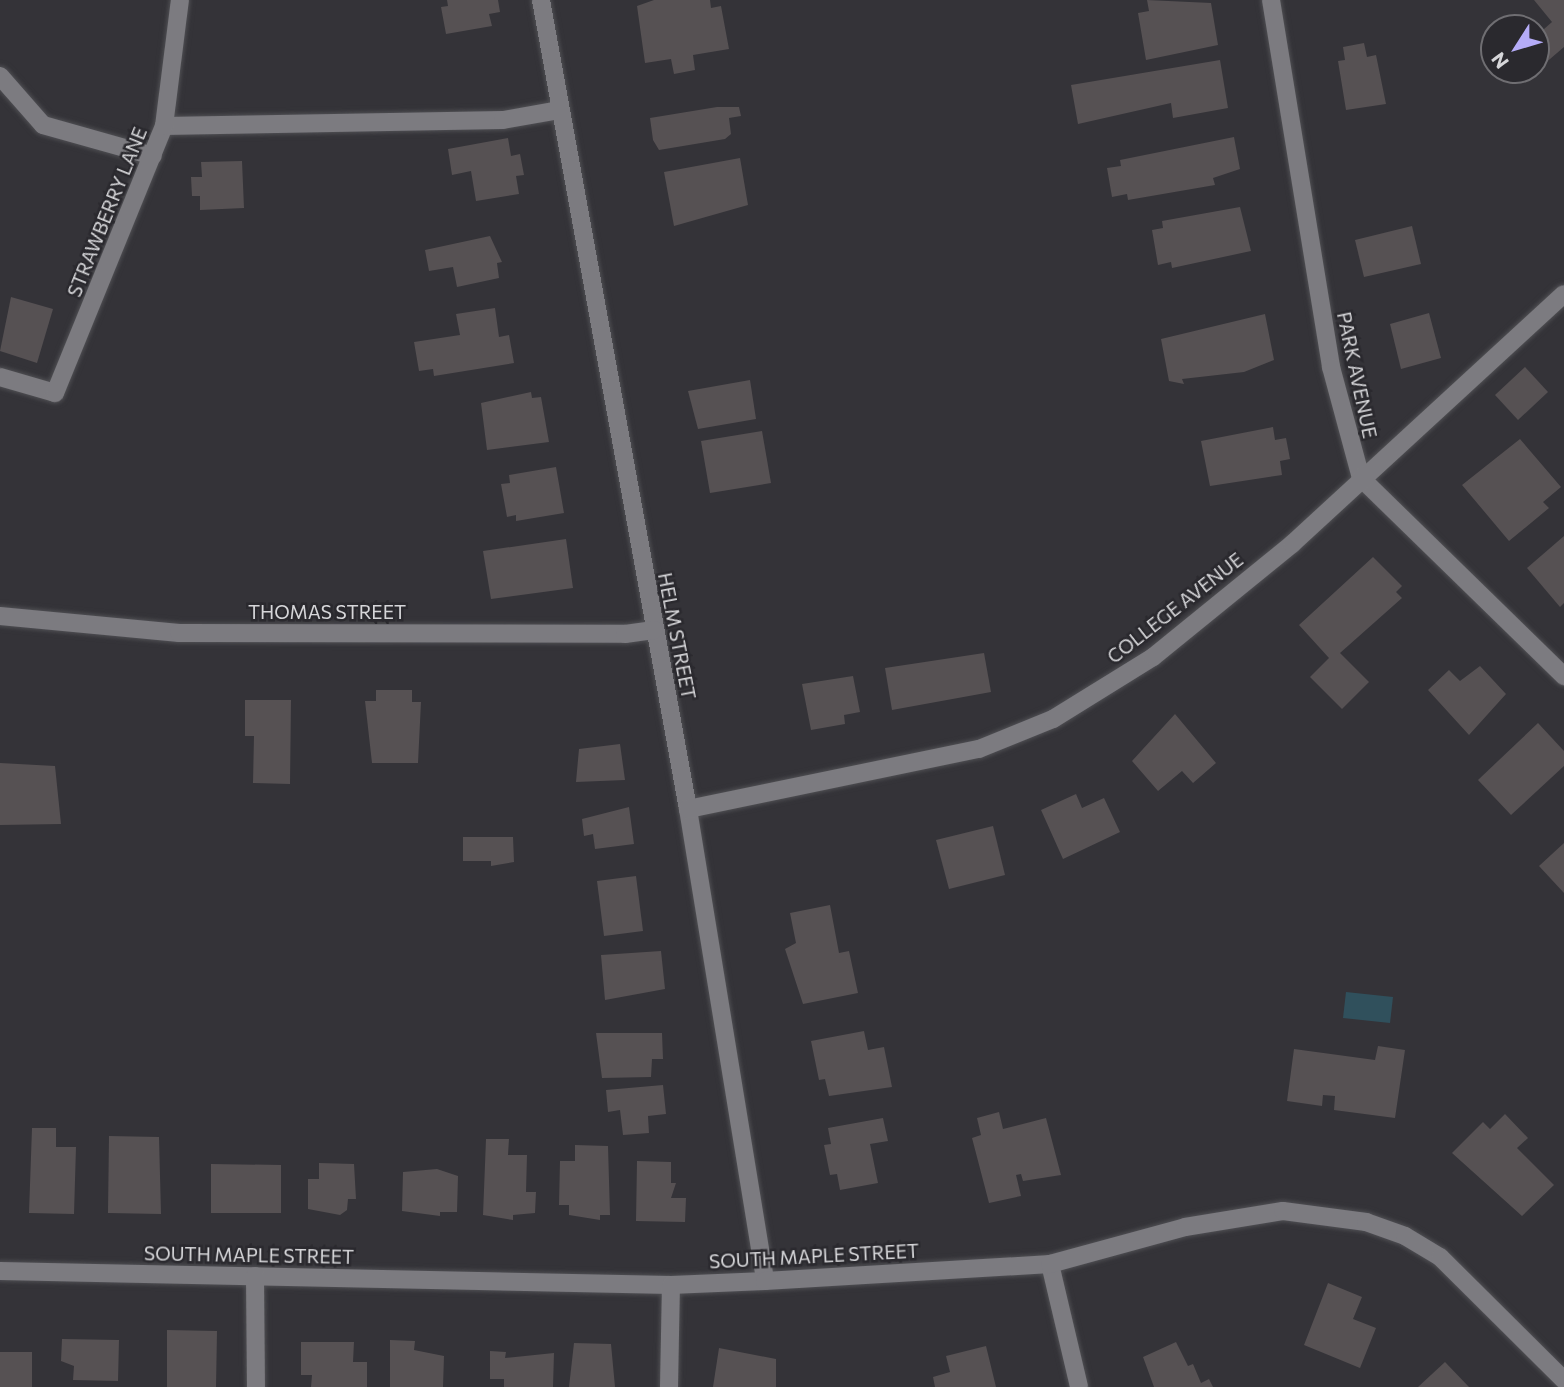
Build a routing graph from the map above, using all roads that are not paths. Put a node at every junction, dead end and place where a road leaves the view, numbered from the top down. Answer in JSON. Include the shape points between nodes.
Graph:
{"nodes":[{"id":1,"x":180,"y":0,"type":"edge"},
{"id":2,"x":541,"y":0,"type":"edge"},
{"id":3,"x":1270,"y":0,"type":"edge"},
{"id":4,"x":0,"y":76,"type":"edge"},
{"id":5,"x":560,"y":110,"type":"junction"},
{"id":6,"x":164,"y":126,"type":"junction"},
{"id":7,"x":153,"y":156,"type":"junction"},
{"id":8,"x":1564,"y":294,"type":"edge"},
{"id":9,"x":0,"y":377,"type":"edge"},
{"id":10,"x":1361,"y":478,"type":"junction"},
{"id":11,"x":0,"y":616,"type":"edge"},
{"id":12,"x":654,"y":629,"type":"junction"},
{"id":13,"x":1564,"y":676,"type":"edge"},
{"id":14,"x":688,"y":809,"type":"junction"},
{"id":15,"x":1051,"y":1264,"type":"junction"},
{"id":16,"x":0,"y":1271,"type":"edge"},
{"id":17,"x":255,"y":1276,"type":"junction"},
{"id":18,"x":765,"y":1281,"type":"junction"},
{"id":19,"x":671,"y":1285,"type":"junction"},
{"id":20,"x":1564,"y":1380,"type":"edge"},
{"id":21,"x":256,"y":1387,"type":"edge"},
{"id":22,"x":669,"y":1387,"type":"edge"},
{"id":23,"x":1079,"y":1387,"type":"edge"}],
"edges":[{"from":1,"to":6,"type":"street","name":"STRAWBERRY LANE"},
{"from":2,"to":5,"type":"street","name":"HELM STREET"},
{"from":3,"to":10,"type":"street","name":"PARK AVENUE","via":[[1331,368]]},
{"from":4,"to":7,"type":"street","via":[[43,125]]},
{"from":5,"to":6,"type":"street","via":[[503,120]]},
{"from":5,"to":12,"type":"street","name":"HELM STREET"},
{"from":6,"to":7,"type":"street","name":"STRAWBERRY LANE"},
{"from":7,"to":9,"type":"street","name":"STRAWBERRY LANE","via":[[55,393]]},
{"from":8,"to":10,"type":"street","name":"COLLEGE AVENUE"},
{"from":10,"to":13,"type":"street"},
{"from":10,"to":14,"type":"street","name":"COLLEGE AVENUE","via":[[1292,544],[1153,657],[1053,719],[979,748]]},
{"from":11,"to":12,"type":"street","name":"THOMAS STREET","via":[[179,633],[625,634]]},
{"from":12,"to":14,"type":"street","name":"HELM STREET"},
{"from":14,"to":18,"type":"street","name":"HELM STREET"},
{"from":15,"to":18,"type":"street","name":"SOUTH MAPLE STREET"},
{"from":15,"to":20,"type":"street","name":"SOUTH MAPLE STREET","via":[[1185,1227],[1283,1211],[1366,1222],[1405,1236],[1440,1257]]},
{"from":15,"to":23,"type":"street"},
{"from":16,"to":17,"type":"street","name":"SOUTH MAPLE STREET"},
{"from":17,"to":19,"type":"street","name":"SOUTH MAPLE STREET"},
{"from":17,"to":21,"type":"street"},
{"from":18,"to":19,"type":"street","name":"SOUTH MAPLE STREET"},
{"from":19,"to":22,"type":"street"}]}
